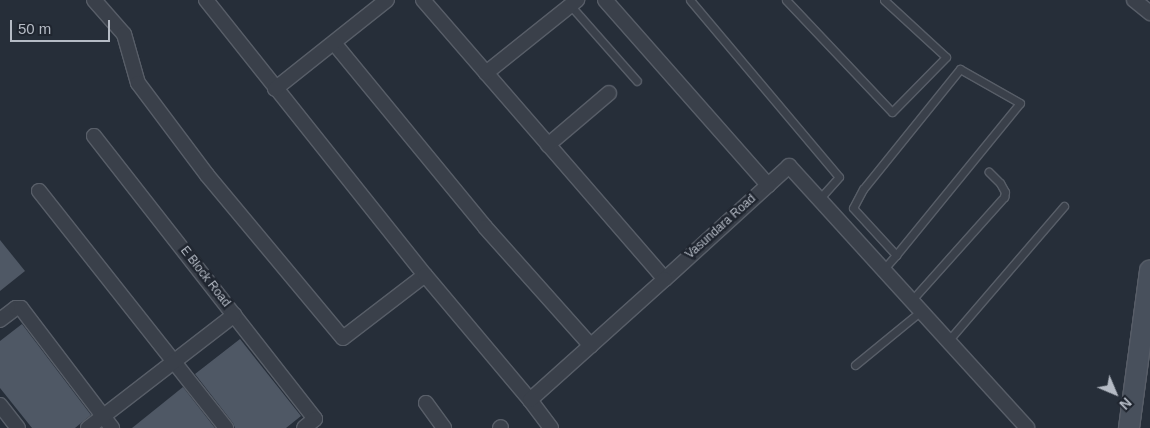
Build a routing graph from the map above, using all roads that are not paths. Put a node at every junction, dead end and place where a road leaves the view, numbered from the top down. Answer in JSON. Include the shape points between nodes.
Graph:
{"nodes":[{"id":1,"x":94,"y":0,"type":"edge"},
{"id":2,"x":206,"y":0,"type":"edge"},
{"id":3,"x":387,"y":0,"type":"edge"},
{"id":4,"x":423,"y":0,"type":"edge"},
{"id":5,"x":604,"y":0,"type":"edge"},
{"id":6,"x":690,"y":0,"type":"edge"},
{"id":7,"x":786,"y":0,"type":"edge"},
{"id":8,"x":884,"y":0,"type":"edge"},
{"id":9,"x":1134,"y":0,"type":"edge"},
{"id":10,"x":573,"y":3,"type":"edge"},
{"id":11,"x":1150,"y":13,"type":"edge"},
{"id":12,"x":334,"y":44,"type":"junction"},
{"id":13,"x":486,"y":73,"type":"junction"},
{"id":14,"x":637,"y":81,"type":"dead end"},
{"id":15,"x":275,"y":89,"type":"junction"},
{"id":16,"x":609,"y":93,"type":"dead end"},
{"id":17,"x":94,"y":136,"type":"dead end"},
{"id":18,"x":548,"y":145,"type":"junction"},
{"id":19,"x":989,"y":172,"type":"dead end"},
{"id":20,"x":768,"y":185,"type":"junction"},
{"id":21,"x":39,"y":191,"type":"dead end"},
{"id":22,"x":819,"y":199,"type":"junction"},
{"id":23,"x":1064,"y":206,"type":"dead end"},
{"id":24,"x":896,"y":255,"type":"junction"},
{"id":25,"x":884,"y":270,"type":"junction"},
{"id":26,"x":1150,"y":270,"type":"edge"},
{"id":27,"x":425,"y":275,"type":"junction"},
{"id":28,"x":665,"y":279,"type":"junction"},
{"id":29,"x":911,"y":300,"type":"junction"},
{"id":30,"x":921,"y":311,"type":"junction"},
{"id":31,"x":234,"y":315,"type":"junction"},
{"id":32,"x":0,"y":320,"type":"edge"},
{"id":33,"x":948,"y":341,"type":"junction"},
{"id":34,"x":591,"y":346,"type":"junction"},
{"id":35,"x":175,"y":362,"type":"junction"},
{"id":36,"x":855,"y":365,"type":"dead end"},
{"id":37,"x":530,"y":400,"type":"junction"},
{"id":38,"x":426,"y":403,"type":"dead end"},
{"id":39,"x":0,"y":405,"type":"edge"},
{"id":40,"x":108,"y":422,"type":"edge"},
{"id":41,"x":310,"y":424,"type":"edge"},
{"id":42,"x":18,"y":428,"type":"edge"},
{"id":43,"x":88,"y":428,"type":"edge"},
{"id":44,"x":226,"y":428,"type":"edge"},
{"id":45,"x":444,"y":428,"type":"edge"},
{"id":46,"x":551,"y":428,"type":"edge"},
{"id":47,"x":1027,"y":428,"type":"edge"},
{"id":48,"x":1129,"y":428,"type":"edge"}],
"edges":[{"from":1,"to":27,"type":"street","via":[[124,34],[138,83],[207,175],[343,338]]},
{"from":2,"to":15,"type":"street"},
{"from":3,"to":12,"type":"street"},
{"from":4,"to":13,"type":"street"},
{"from":5,"to":20,"type":"street"},
{"from":6,"to":22,"type":"lane","via":[[839,177]]},
{"from":7,"to":8,"type":"lane","via":[[892,112],[946,56]]},
{"from":9,"to":11,"type":"street"},
{"from":10,"to":13,"type":"street"},
{"from":10,"to":14,"type":"lane"},
{"from":12,"to":15,"type":"street"},
{"from":12,"to":34,"type":"street","via":[[485,227]]},
{"from":13,"to":18,"type":"street"},
{"from":15,"to":27,"type":"street"},
{"from":16,"to":18,"type":"street"},
{"from":17,"to":31,"type":"street","name":"E Block Road"},
{"from":18,"to":28,"type":"street"},
{"from":19,"to":29,"type":"lane","via":[[1000,183],[1005,192],[1004,198]]},
{"from":20,"to":22,"type":"street","name":"Vasundara Road","via":[[789,166]]},
{"from":20,"to":28,"type":"street","name":"Vasundara Road"},
{"from":21,"to":35,"type":"street"},
{"from":22,"to":25,"type":"street","name":"Vasundara Road"},
{"from":23,"to":33,"type":"lane"},
{"from":24,"to":24,"type":"lane","via":[[1020,104],[960,69],[863,189],[853,208]]},
{"from":24,"to":25,"type":"lane"},
{"from":25,"to":29,"type":"street","name":"Vasundara Road"},
{"from":26,"to":48,"type":"street"},
{"from":27,"to":37,"type":"street"},
{"from":28,"to":34,"type":"street","name":"Vasundara Road"},
{"from":29,"to":30,"type":"street","name":"Vasundara Road"},
{"from":30,"to":33,"type":"street","name":"Vasundara Road"},
{"from":30,"to":36,"type":"lane"},
{"from":31,"to":35,"type":"street"},
{"from":31,"to":41,"type":"street","name":"E Block Road"},
{"from":32,"to":40,"type":"street","via":[[21,308]]},
{"from":33,"to":47,"type":"street","name":"Vasundara Road"},
{"from":34,"to":37,"type":"street","name":"Vasundara Road"},
{"from":35,"to":40,"type":"street"},
{"from":35,"to":44,"type":"street"},
{"from":37,"to":46,"type":"street"},
{"from":38,"to":45,"type":"street"},
{"from":39,"to":42,"type":"street"},
{"from":40,"to":43,"type":"street"}]}
